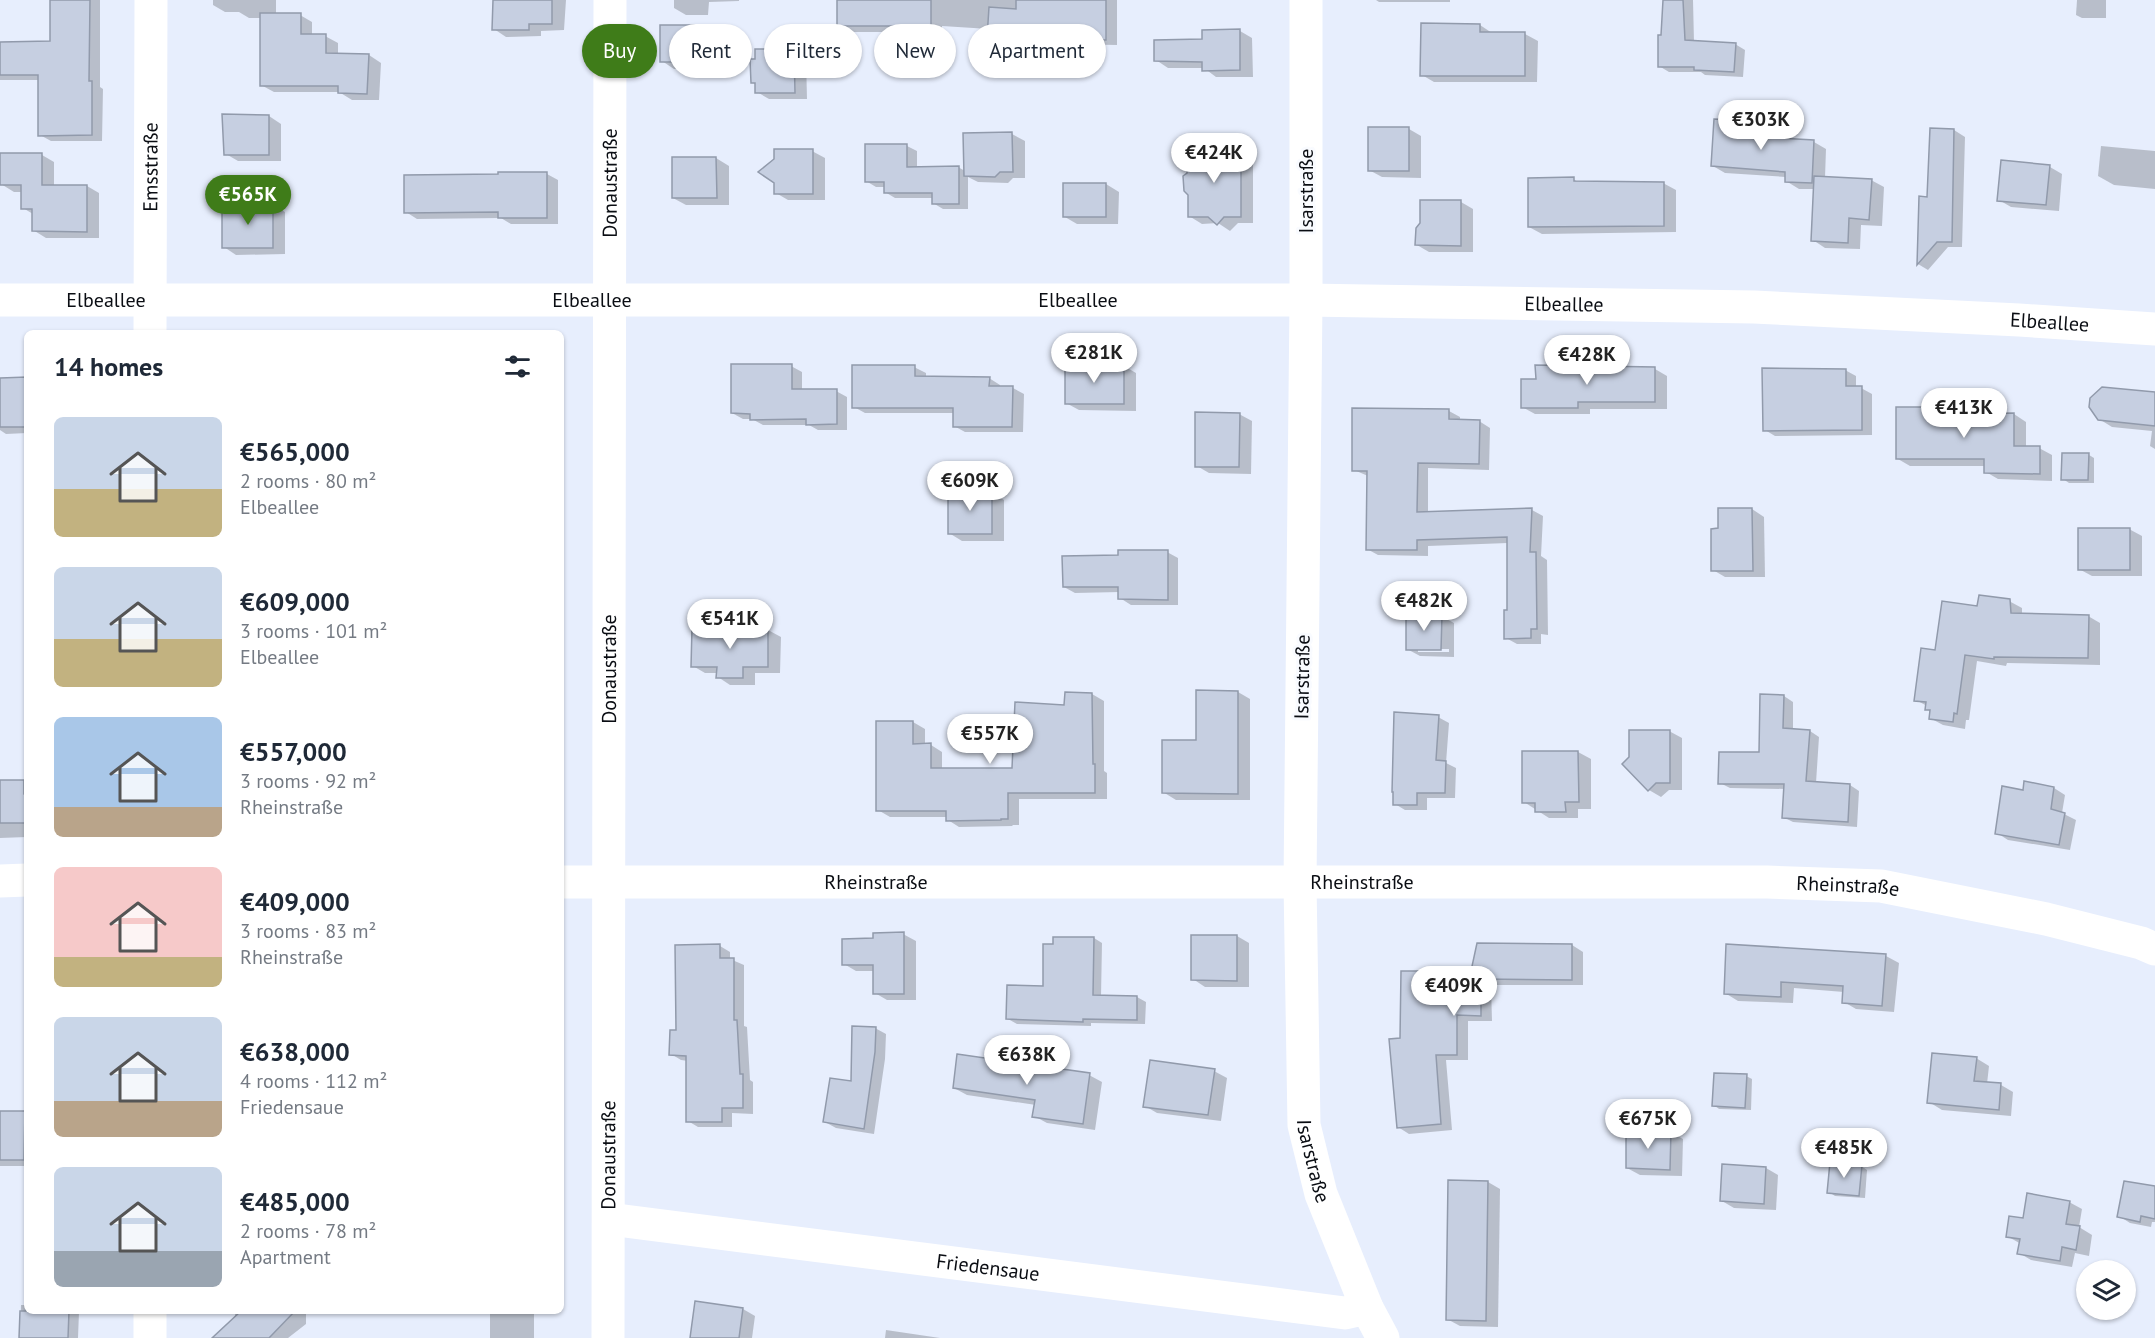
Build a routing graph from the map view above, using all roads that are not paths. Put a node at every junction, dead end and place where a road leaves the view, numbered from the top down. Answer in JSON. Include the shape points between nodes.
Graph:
{"nodes":[{"id":1,"x":151,"y":0,"type":"edge"},
{"id":2,"x":610,"y":0,"type":"edge"},
{"id":3,"x":1306,"y":0,"type":"edge"},
{"id":4,"x":150,"y":298,"type":"junction"},
{"id":5,"x":610,"y":299,"type":"junction"},
{"id":6,"x":0,"y":300,"type":"edge"},
{"id":7,"x":1306,"y":300,"type":"junction"},
{"id":8,"x":2155,"y":329,"type":"edge"},
{"id":9,"x":150,"y":330,"type":"edge"},
{"id":10,"x":24,"y":880,"type":"edge"},
{"id":11,"x":0,"y":881,"type":"edge"},
{"id":12,"x":564,"y":882,"type":"edge"},
{"id":13,"x":609,"y":883,"type":"junction"},
{"id":14,"x":1300,"y":883,"type":"junction"},
{"id":15,"x":2155,"y":949,"type":"edge"},
{"id":16,"x":609,"y":1219,"type":"junction"},
{"id":17,"x":1367,"y":1308,"type":"junction"},
{"id":18,"x":150,"y":1314,"type":"edge"},
{"id":19,"x":150,"y":1338,"type":"edge"},
{"id":20,"x":608,"y":1338,"type":"edge"},
{"id":21,"x":1383,"y":1338,"type":"edge"}],
"edges":[{"from":1,"to":4,"type":"street","name":"Emsstraße"},
{"from":2,"to":5,"type":"street","name":"Donaustraße"},
{"from":3,"to":7,"type":"street","name":"Isarstraße"},
{"from":4,"to":5,"type":"street","name":"Elbeallee"},
{"from":4,"to":6,"type":"street","name":"Elbeallee"},
{"from":4,"to":9,"type":"street","name":"Emsstraße"},
{"from":5,"to":7,"type":"street","name":"Elbeallee"},
{"from":5,"to":13,"type":"street","name":"Donaustraße"},
{"from":7,"to":8,"type":"street","name":"Elbeallee","via":[[1754,307]]},
{"from":7,"to":14,"type":"street","name":"Isarstraße"},
{"from":10,"to":11,"type":"street"},
{"from":12,"to":13,"type":"street","name":"Rheinstraße"},
{"from":13,"to":14,"type":"street","name":"Rheinstraße"},
{"from":13,"to":16,"type":"street","name":"Donaustraße"},
{"from":14,"to":15,"type":"street","name":"Rheinstraße","via":[[1767,882],[1881,886],[2046,919]]},
{"from":14,"to":17,"type":"street","name":"Isarstraße","via":[[1304,1125],[1321,1194]]},
{"from":16,"to":17,"type":"street","name":"Friedensaue","via":[[1345,1313]]},
{"from":16,"to":20,"type":"street","name":"Donaustraße"},
{"from":17,"to":21,"type":"street","name":"Isarstraße"},
{"from":18,"to":19,"type":"street"}]}
